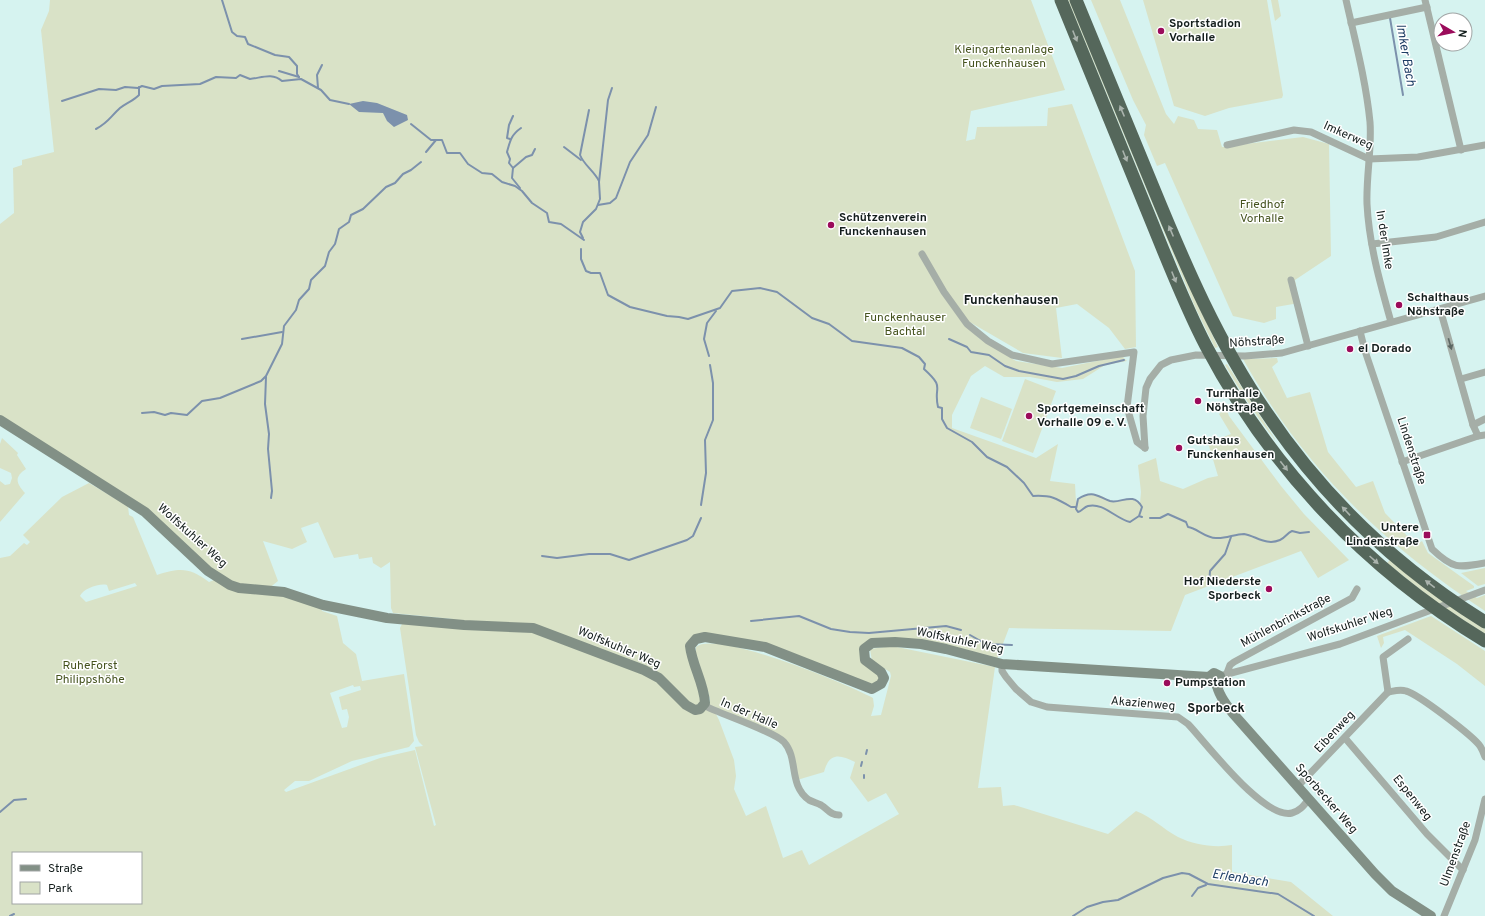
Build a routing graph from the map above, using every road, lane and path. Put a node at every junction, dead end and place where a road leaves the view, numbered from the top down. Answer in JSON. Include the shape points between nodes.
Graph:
{"nodes":[{"id":1,"x":1061,"y":0,"type":"edge"},
{"id":2,"x":1076,"y":0,"type":"edge"},
{"id":3,"x":1346,"y":0,"type":"edge"},
{"id":4,"x":1426,"y":4,"type":"edge"},
{"id":5,"x":1351,"y":23,"type":"junction"},
{"id":6,"x":1227,"y":145,"type":"dead end"},
{"id":7,"x":1485,"y":145,"type":"edge"},
{"id":8,"x":1462,"y":150,"type":"junction"},
{"id":9,"x":1370,"y":159,"type":"junction"},
{"id":10,"x":1485,"y":222,"type":"edge"},
{"id":11,"x":1372,"y":244,"type":"junction"},
{"id":12,"x":922,"y":254,"type":"dead end"},
{"id":13,"x":1291,"y":280,"type":"dead end"},
{"id":14,"x":1485,"y":296,"type":"edge"},
{"id":15,"x":1440,"y":309,"type":"junction"},
{"id":16,"x":1391,"y":322,"type":"junction"},
{"id":17,"x":1360,"y":331,"type":"junction"},
{"id":18,"x":1308,"y":346,"type":"junction"},
{"id":19,"x":1485,"y":372,"type":"edge"},
{"id":20,"x":1460,"y":379,"type":"junction"},
{"id":21,"x":1485,"y":419,"type":"edge"},
{"id":22,"x":2,"y":421,"type":"edge"},
{"id":23,"x":1473,"y":425,"type":"junction"},
{"id":24,"x":1481,"y":435,"type":"edge"},
{"id":25,"x":1402,"y":462,"type":"junction"},
{"id":26,"x":1485,"y":563,"type":"edge"},
{"id":27,"x":1357,"y":589,"type":"dead end"},
{"id":28,"x":1485,"y":590,"type":"edge"},
{"id":29,"x":1485,"y":622,"type":"edge"},
{"id":30,"x":1408,"y":639,"type":"dead end"},
{"id":31,"x":1485,"y":641,"type":"edge"},
{"id":32,"x":1002,"y":664,"type":"junction"},
{"id":33,"x":1221,"y":678,"type":"junction"},
{"id":34,"x":1388,"y":692,"type":"junction"},
{"id":35,"x":703,"y":706,"type":"junction"},
{"id":36,"x":1346,"y":738,"type":"junction"},
{"id":37,"x":1485,"y":758,"type":"edge"},
{"id":38,"x":1298,"y":786,"type":"junction"},
{"id":39,"x":1308,"y":799,"type":"junction"},
{"id":40,"x":1485,"y":799,"type":"edge"},
{"id":41,"x":839,"y":815,"type":"dead end"},
{"id":42,"x":1463,"y":870,"type":"junction"},
{"id":43,"x":1431,"y":916,"type":"edge"},
{"id":44,"x":1444,"y":916,"type":"edge"}],
"edges":[{"from":1,"to":31,"type":"highway","one_way":true,"via":[[1181,292],[1206,346],[1253,423],[1284,466],[1326,514],[1392,576],[1427,603]]},
{"from":29,"to":2,"type":"highway","one_way":true,"via":[[1406,566],[1356,522],[1297,455],[1265,412],[1223,342],[1195,285]]},
{"from":3,"to":5,"type":"street","name":"In der Imke"},
{"from":4,"to":5,"type":"street"},
{"from":4,"to":8,"type":"street"},
{"from":5,"to":9,"type":"street","name":"In der Imke","via":[[1368,112]]},
{"from":6,"to":9,"type":"street","name":"Imkerweg","via":[[1294,130],[1311,132]]},
{"from":7,"to":8,"type":"street","name":"Imkerweg"},
{"from":8,"to":9,"type":"street","name":"Imkerweg","via":[[1396,159]]},
{"from":9,"to":11,"type":"street","name":"In der Imke","via":[[1367,205]]},
{"from":10,"to":11,"type":"street","via":[[1436,237]]},
{"from":11,"to":16,"type":"street","name":"In der Imke"},
{"from":12,"to":18,"type":"street","name":"Nöhstraße","via":[[944,292],[967,324],[1012,355],[1052,364],[1134,352],[1128,407],[1137,442],[1144,448],[1143,416],[1146,388],[1161,365],[1171,360],[1196,355],[1245,356],[1282,353]]},
{"from":13,"to":18,"type":"street"},
{"from":14,"to":15,"type":"street","name":"Nöhstraße"},
{"from":15,"to":16,"type":"street","name":"Nöhstraße"},
{"from":15,"to":20,"type":"street","one_way":true},
{"from":16,"to":17,"type":"street","name":"Nöhstraße"},
{"from":17,"to":18,"type":"street","name":"Nöhstraße"},
{"from":17,"to":25,"type":"street","name":"Lindenstraße"},
{"from":19,"to":20,"type":"street"},
{"from":20,"to":23,"type":"street"},
{"from":21,"to":23,"type":"street"},
{"from":22,"to":35,"type":"street","name":"Wolfskuhler Weg","via":[[145,512],[208,571],[230,585],[284,592],[323,605],[384,617],[464,625],[533,628],[644,670],[659,678],[690,709],[700,709]]},
{"from":23,"to":24,"type":"street"},
{"from":24,"to":25,"type":"street"},
{"from":25,"to":26,"type":"street","name":"Lindenstraße","via":[[1432,549],[1456,567]]},
{"from":27,"to":33,"type":"street","name":"Mühlenbrinkstraße","via":[[1352,598],[1234,662]]},
{"from":28,"to":33,"type":"street","name":"Wolfskuhler Weg","via":[[1340,644]]},
{"from":30,"to":34,"type":"street","via":[[1383,657]]},
{"from":32,"to":33,"type":"street","name":"Wolfskuhler Weg","via":[[1209,677],[1212,685]]},
{"from":32,"to":35,"type":"street","name":"Wolfskuhler Weg","via":[[921,644],[872,643],[864,649],[864,658],[881,672],[884,678],[881,684],[872,688],[765,647],[704,637],[696,639],[690,646],[704,696]]},
{"from":32,"to":39,"type":"street","name":"Akazienweg","via":[[1002,671],[1006,677],[1031,702],[1060,709],[1178,717],[1188,724],[1253,796],[1272,807],[1292,813],[1300,809]]},
{"from":33,"to":38,"type":"street","name":"Sporbecker Weg","via":[[1228,707]]},
{"from":34,"to":36,"type":"street","name":"Eibenweg"},
{"from":34,"to":37,"type":"street","via":[[1407,691],[1422,701],[1470,735],[1481,747]]},
{"from":35,"to":41,"type":"street","name":"In der Halle","via":[[779,738],[789,751],[795,781],[800,790],[810,800]]},
{"from":36,"to":38,"type":"street","name":"Eibenweg"},
{"from":36,"to":42,"type":"street","name":"Espenweg","via":[[1426,834]]},
{"from":38,"to":39,"type":"street","name":"Sporbecker Weg"},
{"from":39,"to":43,"type":"street","name":"Sporbecker Weg","via":[[1386,885]]},
{"from":40,"to":42,"type":"street","name":"Ulmenstraße","via":[[1475,840]]},
{"from":42,"to":44,"type":"street","name":"Ulmenstraße"}]}
